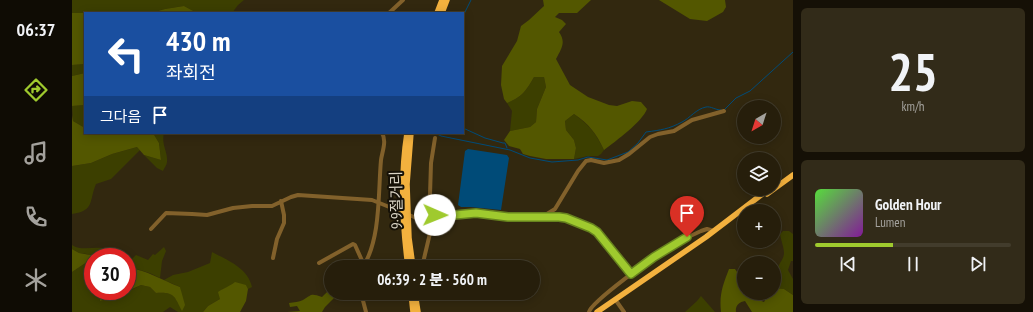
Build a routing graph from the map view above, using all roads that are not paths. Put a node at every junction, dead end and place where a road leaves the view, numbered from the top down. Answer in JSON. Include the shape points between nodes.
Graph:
{"nodes":[{"id":1,"x":403,"y":0,"type":"edge"},
{"id":2,"x":442,"y":0,"type":"edge"},
{"id":3,"x":447,"y":0,"type":"edge"},
{"id":4,"x":390,"y":12,"type":"edge"},
{"id":5,"x":437,"y":12,"type":"edge"},
{"id":6,"x":442,"y":12,"type":"edge"},
{"id":7,"x":724,"y":112,"type":"dead end"},
{"id":8,"x":382,"y":134,"type":"edge"},
{"id":9,"x":407,"y":134,"type":"edge"},
{"id":10,"x":411,"y":134,"type":"edge"},
{"id":11,"x":435,"y":138,"type":"dead end"},
{"id":12,"x":793,"y":171,"type":"edge"},
{"id":13,"x":793,"y":175,"type":"edge"},
{"id":14,"x":781,"y":180,"type":"edge"},
{"id":15,"x":760,"y":196,"type":"edge"},
{"id":16,"x":281,"y":201,"type":"junction"},
{"id":17,"x":379,"y":203,"type":"junction"},
{"id":18,"x":754,"y":204,"type":"edge"},
{"id":19,"x":405,"y":213,"type":"junction"},
{"id":20,"x":435,"y":215,"type":"junction"},
{"id":21,"x":737,"y":216,"type":"edge"},
{"id":22,"x":542,"y":217,"type":"junction"},
{"id":23,"x":151,"y":229,"type":"dead end"},
{"id":24,"x":430,"y":229,"type":"junction"},
{"id":25,"x":714,"y":231,"type":"junction"},
{"id":26,"x":273,"y":258,"type":"dead end"},
{"id":27,"x":324,"y":260,"type":"edge"},
{"id":28,"x":324,"y":260,"type":"edge"},
{"id":29,"x":361,"y":260,"type":"edge"},
{"id":30,"x":368,"y":260,"type":"edge"},
{"id":31,"x":408,"y":260,"type":"edge"},
{"id":32,"x":412,"y":260,"type":"edge"},
{"id":33,"x":423,"y":260,"type":"edge"},
{"id":34,"x":319,"y":263,"type":"dead end"},
{"id":35,"x":631,"y":274,"type":"junction"},
{"id":36,"x":363,"y":300,"type":"edge"},
{"id":37,"x":412,"y":300,"type":"edge"},
{"id":38,"x":416,"y":300,"type":"edge"},
{"id":39,"x":617,"y":302,"type":"junction"},
{"id":40,"x":366,"y":312,"type":"edge"},
{"id":41,"x":413,"y":312,"type":"edge"},
{"id":42,"x":418,"y":312,"type":"edge"},
{"id":43,"x":589,"y":312,"type":"edge"},
{"id":44,"x":597,"y":312,"type":"edge"},
{"id":45,"x":604,"y":312,"type":"edge"},
{"id":46,"x":624,"y":312,"type":"edge"}],
"edges":[{"from":1,"to":4,"type":"street"},
{"from":2,"to":5,"type":"highway"},
{"from":3,"to":6,"type":"highway"},
{"from":7,"to":22,"type":"street","via":[[692,120],[674,131],[650,137],[619,160],[604,163],[586,161],[555,209]]},
{"from":8,"to":17,"type":"street"},
{"from":9,"to":19,"type":"highway","name":"9·9절거리","via":[[402,183]]},
{"from":10,"to":19,"type":"highway","name":"9·9절거리"},
{"from":11,"to":20,"type":"street","via":[[430,195]]},
{"from":12,"to":14,"type":"highway"},
{"from":13,"to":18,"type":"highway"},
{"from":15,"to":25,"type":"highway"},
{"from":16,"to":17,"type":"street","via":[[298,195],[365,199]]},
{"from":16,"to":23,"type":"street","via":[[272,206],[233,208],[207,215],[166,213]]},
{"from":16,"to":26,"type":"street","via":[[284,224],[277,239]]},
{"from":17,"to":19,"type":"street"},
{"from":17,"to":30,"type":"street"},
{"from":19,"to":24,"type":"street","via":[[419,219]]},
{"from":19,"to":31,"type":"highway","name":"9·9절거리"},
{"from":19,"to":32,"type":"highway","name":"9·9절거리"},
{"from":20,"to":22,"type":"street","via":[[476,213],[508,217]]},
{"from":20,"to":24,"type":"street"},
{"from":21,"to":39,"type":"highway"},
{"from":22,"to":35,"type":"street","via":[[566,218],[591,228]]},
{"from":24,"to":33,"type":"street"},
{"from":25,"to":35,"type":"street","via":[[707,229],[687,237]]},
{"from":25,"to":44,"type":"highway"},
{"from":27,"to":29,"type":"street","via":[[353,244]]},
{"from":28,"to":34,"type":"street"},
{"from":35,"to":43,"type":"street","via":[[590,308]]},
{"from":36,"to":40,"type":"street"},
{"from":37,"to":41,"type":"highway"},
{"from":38,"to":42,"type":"highway"},
{"from":39,"to":45,"type":"highway"},
{"from":39,"to":46,"type":"street"}]}
